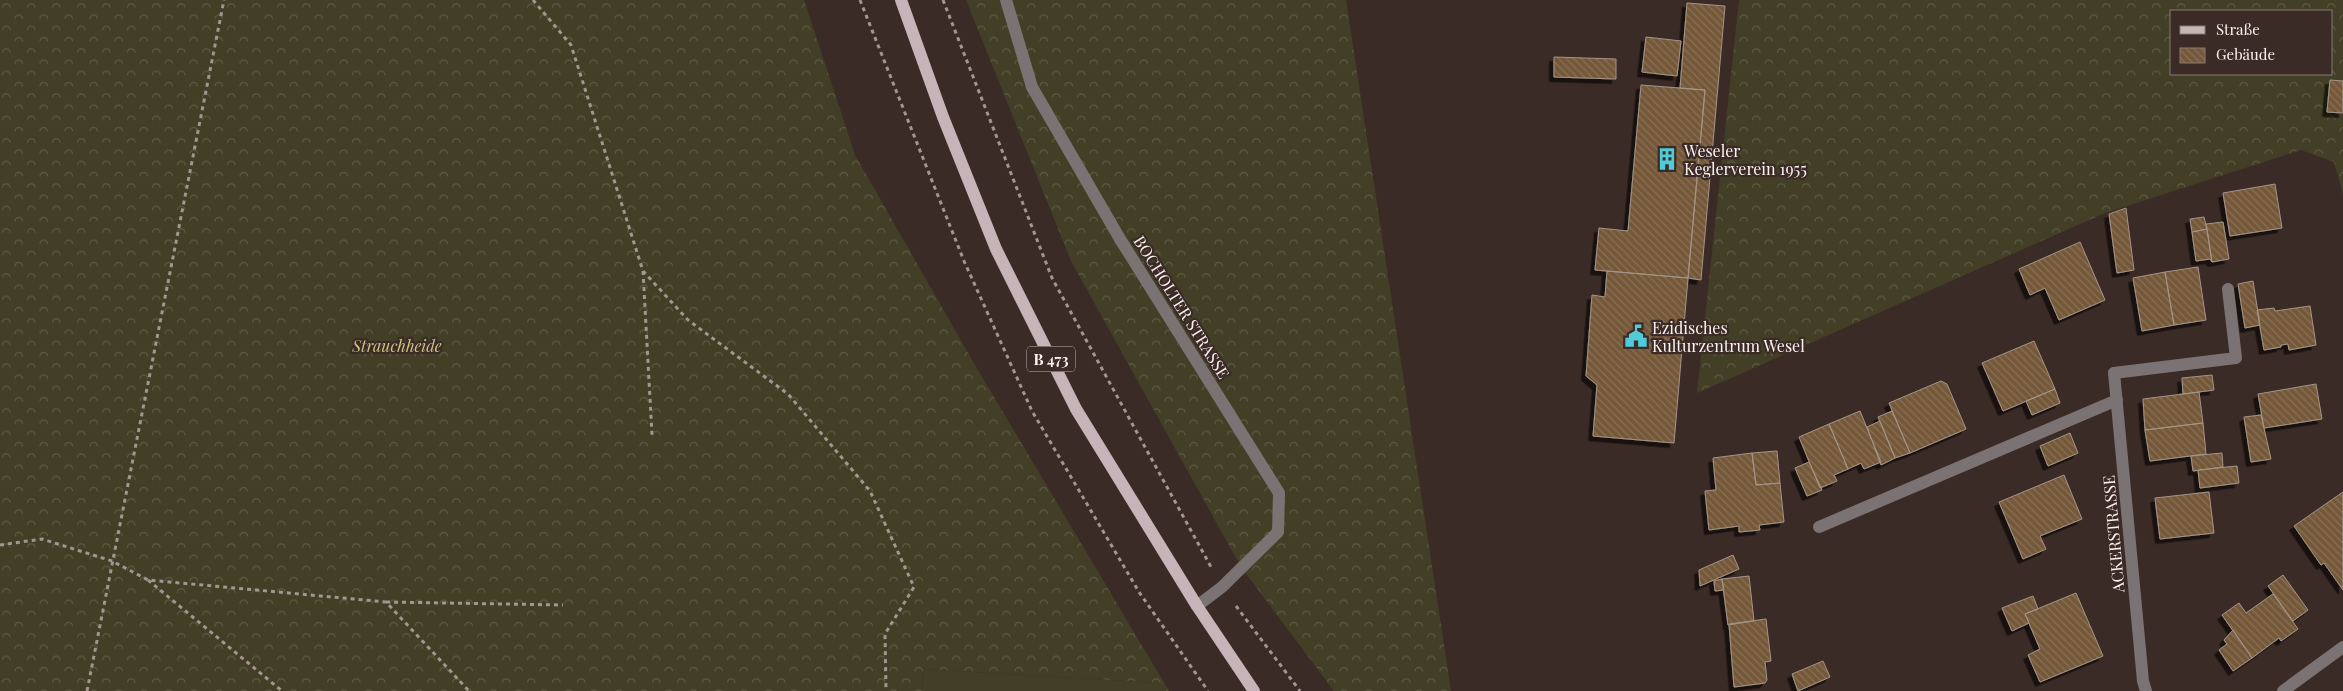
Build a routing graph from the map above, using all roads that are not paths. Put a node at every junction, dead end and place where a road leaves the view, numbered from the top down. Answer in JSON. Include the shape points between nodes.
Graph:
{"nodes":[{"id":1,"x":900,"y":0,"type":"edge"},
{"id":2,"x":1006,"y":0,"type":"edge"},
{"id":3,"x":2228,"y":288,"type":"dead end"},
{"id":4,"x":2117,"y":400,"type":"junction"},
{"id":5,"x":1820,"y":527,"type":"dead end"},
{"id":6,"x":1197,"y":606,"type":"junction"},
{"id":7,"x":2343,"y":647,"type":"edge"},
{"id":8,"x":1254,"y":691,"type":"edge"},
{"id":9,"x":2146,"y":691,"type":"edge"},
{"id":10,"x":2283,"y":691,"type":"edge"}],
"edges":[{"from":1,"to":6,"type":"main road","number":"B 473","via":[[996,249],[1076,409]]},
{"from":2,"to":6,"type":"street","name":"BOCHOLTER STRASSE","via":[[1032,87],[1120,239],[1279,493],[1278,532],[1222,587]]},
{"from":3,"to":4,"type":"street","name":"ACKERSTRASSE","via":[[2236,358],[2114,373]]},
{"from":4,"to":5,"type":"street"},
{"from":4,"to":9,"type":"street","name":"ACKERSTRASSE"},
{"from":6,"to":8,"type":"main road","number":"B 473"},
{"from":7,"to":10,"type":"street"}]}
